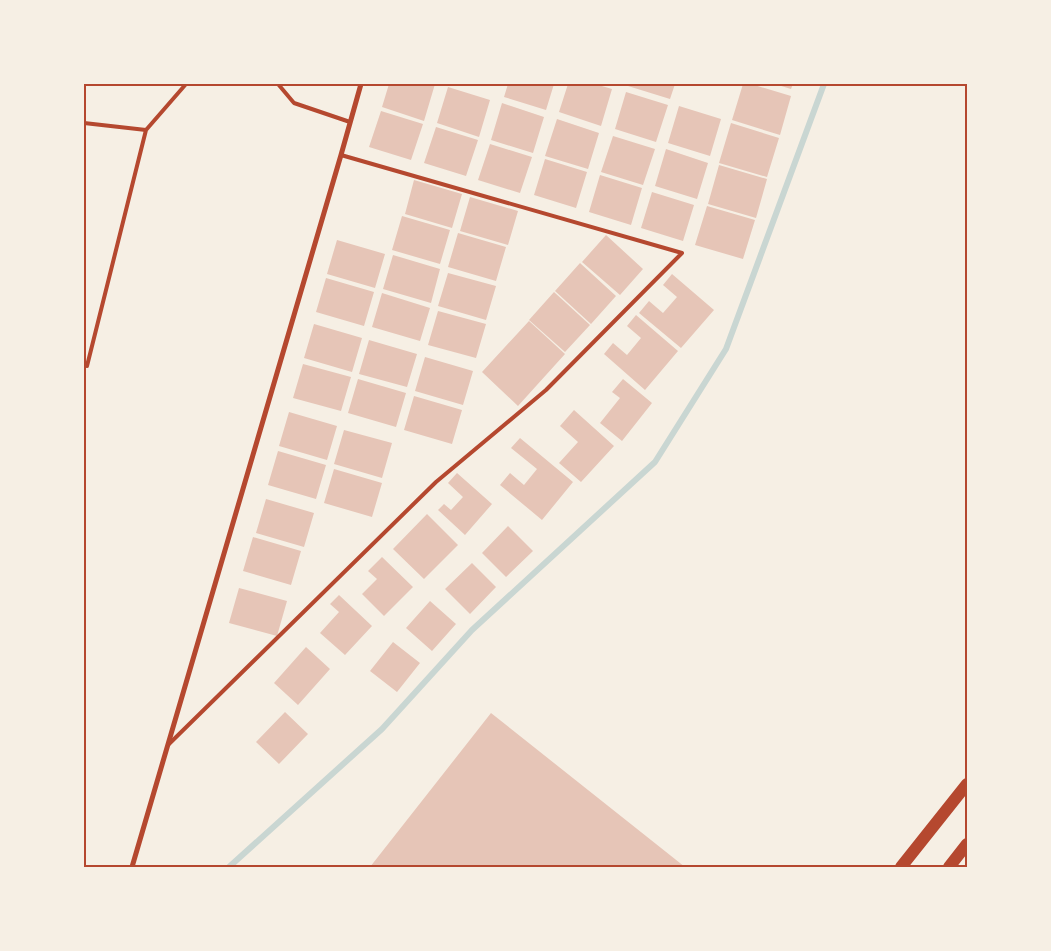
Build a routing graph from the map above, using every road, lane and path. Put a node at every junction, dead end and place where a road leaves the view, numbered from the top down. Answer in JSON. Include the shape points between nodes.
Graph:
{"nodes":[{"id":1,"x":186,"y":84,"type":"edge"},
{"id":2,"x":278,"y":84,"type":"edge"},
{"id":3,"x":361,"y":84,"type":"edge"},
{"id":4,"x":350,"y":122,"type":"junction"},
{"id":5,"x":84,"y":123,"type":"edge"},
{"id":6,"x":146,"y":130,"type":"junction"},
{"id":7,"x":341,"y":155,"type":"junction"},
{"id":8,"x":87,"y":366,"type":"dead end"},
{"id":9,"x":168,"y":745,"type":"junction"},
{"id":10,"x":967,"y":784,"type":"edge"},
{"id":11,"x":967,"y":844,"type":"edge"},
{"id":12,"x":132,"y":867,"type":"edge"},
{"id":13,"x":901,"y":867,"type":"edge"},
{"id":14,"x":949,"y":867,"type":"edge"}],
"edges":[{"from":1,"to":6,"type":"lane"},
{"from":2,"to":4,"type":"lane","via":[[294,103]]},
{"from":3,"to":4,"type":"street"},
{"from":4,"to":7,"type":"street"},
{"from":5,"to":6,"type":"lane"},
{"from":6,"to":8,"type":"lane"},
{"from":7,"to":9,"type":"street"},
{"from":7,"to":9,"type":"lane","via":[[682,253],[546,390],[436,482]]},
{"from":9,"to":12,"type":"street"},
{"from":10,"to":13,"type":"main road"},
{"from":11,"to":14,"type":"main road"}]}
